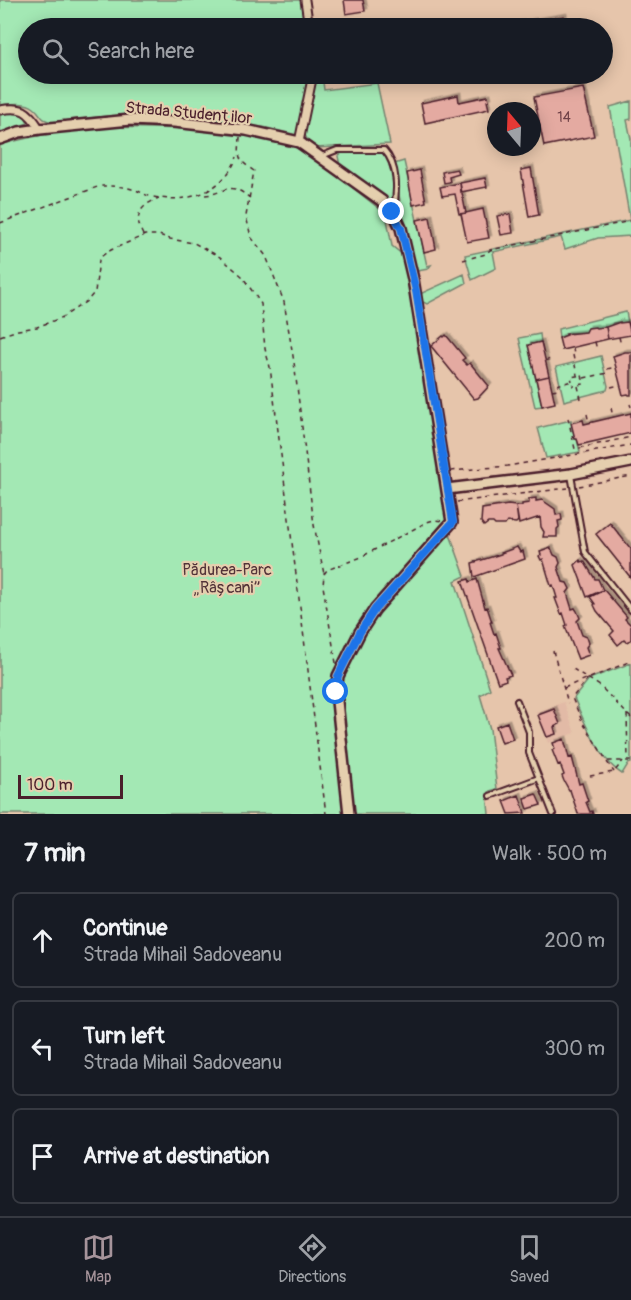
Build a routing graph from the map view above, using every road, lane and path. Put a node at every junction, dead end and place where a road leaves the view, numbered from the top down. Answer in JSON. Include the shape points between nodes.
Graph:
{"nodes":[{"id":1,"x":304,"y":0,"type":"edge"},
{"id":2,"x":307,"y":18,"type":"edge"},
{"id":3,"x":311,"y":84,"type":"edge"},
{"id":4,"x":0,"y":110,"type":"edge"},
{"id":5,"x":40,"y":129,"type":"junction"},
{"id":6,"x":240,"y":129,"type":"junction"},
{"id":7,"x":0,"y":139,"type":"edge"},
{"id":8,"x":299,"y":142,"type":"junction"},
{"id":9,"x":238,"y":156,"type":"junction"},
{"id":10,"x":321,"y":157,"type":"junction"},
{"id":11,"x":202,"y":194,"type":"junction"},
{"id":12,"x":161,"y":197,"type":"junction"},
{"id":13,"x":250,"y":198,"type":"junction"},
{"id":14,"x":392,"y":212,"type":"junction"},
{"id":15,"x":631,"y":221,"type":"edge"},
{"id":16,"x":0,"y":223,"type":"edge"},
{"id":17,"x":143,"y":236,"type":"junction"},
{"id":18,"x":463,"y":260,"type":"dead end"},
{"id":19,"x":0,"y":336,"type":"edge"},
{"id":20,"x":619,"y":337,"type":"dead end"},
{"id":21,"x":595,"y":342,"type":"dead end"},
{"id":22,"x":621,"y":345,"type":"dead end"},
{"id":23,"x":573,"y":348,"type":"dead end"},
{"id":24,"x":597,"y":350,"type":"dead end"},
{"id":25,"x":550,"y":359,"type":"dead end"},
{"id":26,"x":546,"y":361,"type":"dead end"},
{"id":27,"x":616,"y":367,"type":"dead end"},
{"id":28,"x":607,"y":369,"type":"dead end"},
{"id":29,"x":608,"y":373,"type":"dead end"},
{"id":30,"x":577,"y":376,"type":"junction"},
{"id":31,"x":583,"y":379,"type":"junction"},
{"id":32,"x":572,"y":381,"type":"junction"},
{"id":33,"x":557,"y":385,"type":"dead end"},
{"id":34,"x":578,"y":385,"type":"junction"},
{"id":35,"x":620,"y":385,"type":"dead end"},
{"id":36,"x":611,"y":387,"type":"dead end"},
{"id":37,"x":558,"y":389,"type":"dead end"},
{"id":38,"x":552,"y":390,"type":"dead end"},
{"id":39,"x":581,"y":399,"type":"dead end"},
{"id":40,"x":611,"y":408,"type":"dead end"},
{"id":41,"x":587,"y":414,"type":"dead end"},
{"id":42,"x":613,"y":417,"type":"dead end"},
{"id":43,"x":568,"y":418,"type":"dead end"},
{"id":44,"x":589,"y":423,"type":"dead end"},
{"id":45,"x":631,"y":437,"type":"edge"},
{"id":46,"x":631,"y":445,"type":"edge"},
{"id":47,"x":631,"y":462,"type":"edge"},
{"id":48,"x":456,"y":471,"type":"dead end"},
{"id":49,"x":571,"y":474,"type":"junction"},
{"id":50,"x":631,"y":476,"type":"edge"},
{"id":51,"x":574,"y":488,"type":"junction"},
{"id":52,"x":447,"y":489,"type":"junction"},
{"id":53,"x":453,"y":502,"type":"dead end"},
{"id":54,"x":453,"y":522,"type":"junction"},
{"id":55,"x":324,"y":574,"type":"junction"},
{"id":56,"x":631,"y":610,"type":"edge"},
{"id":57,"x":553,"y":651,"type":"dead end"},
{"id":58,"x":631,"y":662,"type":"edge"},
{"id":59,"x":573,"y":669,"type":"dead end"},
{"id":60,"x":338,"y":676,"type":"junction"},
{"id":61,"x":588,"y":678,"type":"junction"},
{"id":62,"x":564,"y":688,"type":"junction"},
{"id":63,"x":566,"y":695,"type":"junction"},
{"id":64,"x":573,"y":697,"type":"junction"},
{"id":65,"x":517,"y":701,"type":"dead end"},
{"id":66,"x":568,"y":703,"type":"dead end"},
{"id":67,"x":627,"y":714,"type":"junction"},
{"id":68,"x":631,"y":718,"type":"edge"},
{"id":69,"x":631,"y":756,"type":"edge"},
{"id":70,"x":623,"y":760,"type":"junction"},
{"id":71,"x":607,"y":761,"type":"junction"},
{"id":72,"x":629,"y":761,"type":"edge"},
{"id":73,"x":614,"y":772,"type":"junction"},
{"id":74,"x":590,"y":776,"type":"dead end"},
{"id":75,"x":539,"y":778,"type":"junction"},
{"id":76,"x":490,"y":796,"type":"dead end"},
{"id":77,"x":326,"y":814,"type":"edge"},
{"id":78,"x":349,"y":814,"type":"edge"},
{"id":79,"x":553,"y":814,"type":"edge"}],
"edges":[{"from":1,"to":2,"type":"street"},
{"from":3,"to":8,"type":"street"},
{"from":4,"to":5,"type":"street","via":[[24,110]]},
{"from":5,"to":6,"type":"main road","name":"Strada Studenților","via":[[130,120]]},
{"from":5,"to":7,"type":"main road","name":"Strada Studenților"},
{"from":6,"to":8,"type":"main road","name":"Strada Studenților"},
{"from":6,"to":9,"type":"path"},
{"from":8,"to":10,"type":"main road","name":"Strada Studenților"},
{"from":9,"to":11,"type":"path","via":[[221,183]]},
{"from":9,"to":13,"type":"path","via":[[254,171]]},
{"from":10,"to":14,"type":"main road","name":"Strada Studenților"},
{"from":10,"to":14,"type":"lane","via":[[337,150],[384,150],[396,183]]},
{"from":11,"to":12,"type":"path"},
{"from":11,"to":13,"type":"path","via":[[238,189]]},
{"from":12,"to":16,"type":"path","via":[[100,186]]},
{"from":12,"to":17,"type":"path","via":[[139,211]]},
{"from":13,"to":55,"type":"path","via":[[246,216],[251,237],[266,256],[284,302]]},
{"from":14,"to":52,"type":"main road","via":[[401,228],[413,279]]},
{"from":15,"to":18,"type":"path","via":[[490,250]]},
{"from":17,"to":19,"type":"path","via":[[103,255],[99,260],[96,292],[87,301],[54,321]]},
{"from":17,"to":77,"type":"path","via":[[159,235],[194,243],[220,257],[242,276],[261,304]]},
{"from":20,"to":22,"type":"path"},
{"from":21,"to":24,"type":"path"},
{"from":23,"to":30,"type":"path"},
{"from":25,"to":26,"type":"path"},
{"from":27,"to":28,"type":"path"},
{"from":29,"to":31,"type":"path"},
{"from":30,"to":31,"type":"path","via":[[582,375]]},
{"from":30,"to":32,"type":"path","via":[[571,377]]},
{"from":31,"to":34,"type":"path","via":[[584,384]]},
{"from":32,"to":33,"type":"path"},
{"from":32,"to":34,"type":"path","via":[[573,386]]},
{"from":34,"to":39,"type":"path"},
{"from":35,"to":36,"type":"path"},
{"from":37,"to":38,"type":"path"},
{"from":40,"to":42,"type":"path"},
{"from":41,"to":44,"type":"path"},
{"from":43,"to":45,"type":"path","via":[[575,449]]},
{"from":46,"to":48,"type":"path","via":[[519,465]]},
{"from":47,"to":49,"type":"main road"},
{"from":49,"to":51,"type":"lane"},
{"from":49,"to":52,"type":"main road"},
{"from":50,"to":51,"type":"path"},
{"from":51,"to":53,"type":"path"},
{"from":51,"to":56,"type":"lane","via":[[585,552]]},
{"from":52,"to":54,"type":"main road"},
{"from":54,"to":55,"type":"path","via":[[427,522]]},
{"from":54,"to":60,"type":"main road","via":[[375,609]]},
{"from":55,"to":60,"type":"path"},
{"from":57,"to":62,"type":"path"},
{"from":58,"to":61,"type":"path"},
{"from":59,"to":61,"type":"path"},
{"from":60,"to":78,"type":"main road","via":[[336,692]]},
{"from":61,"to":62,"type":"path"},
{"from":61,"to":64,"type":"path"},
{"from":61,"to":67,"type":"path"},
{"from":62,"to":63,"type":"path"},
{"from":63,"to":64,"type":"path"},
{"from":63,"to":66,"type":"path"},
{"from":64,"to":71,"type":"path","via":[[583,723]]},
{"from":65,"to":75,"type":"lane","via":[[529,732],[529,753]]},
{"from":67,"to":68,"type":"path"},
{"from":67,"to":72,"type":"path"},
{"from":69,"to":72,"type":"path"},
{"from":70,"to":71,"type":"path"},
{"from":70,"to":72,"type":"path"},
{"from":70,"to":73,"type":"path"},
{"from":71,"to":73,"type":"path"},
{"from":73,"to":74,"type":"path"},
{"from":75,"to":76,"type":"lane"},
{"from":75,"to":79,"type":"lane"}]}
